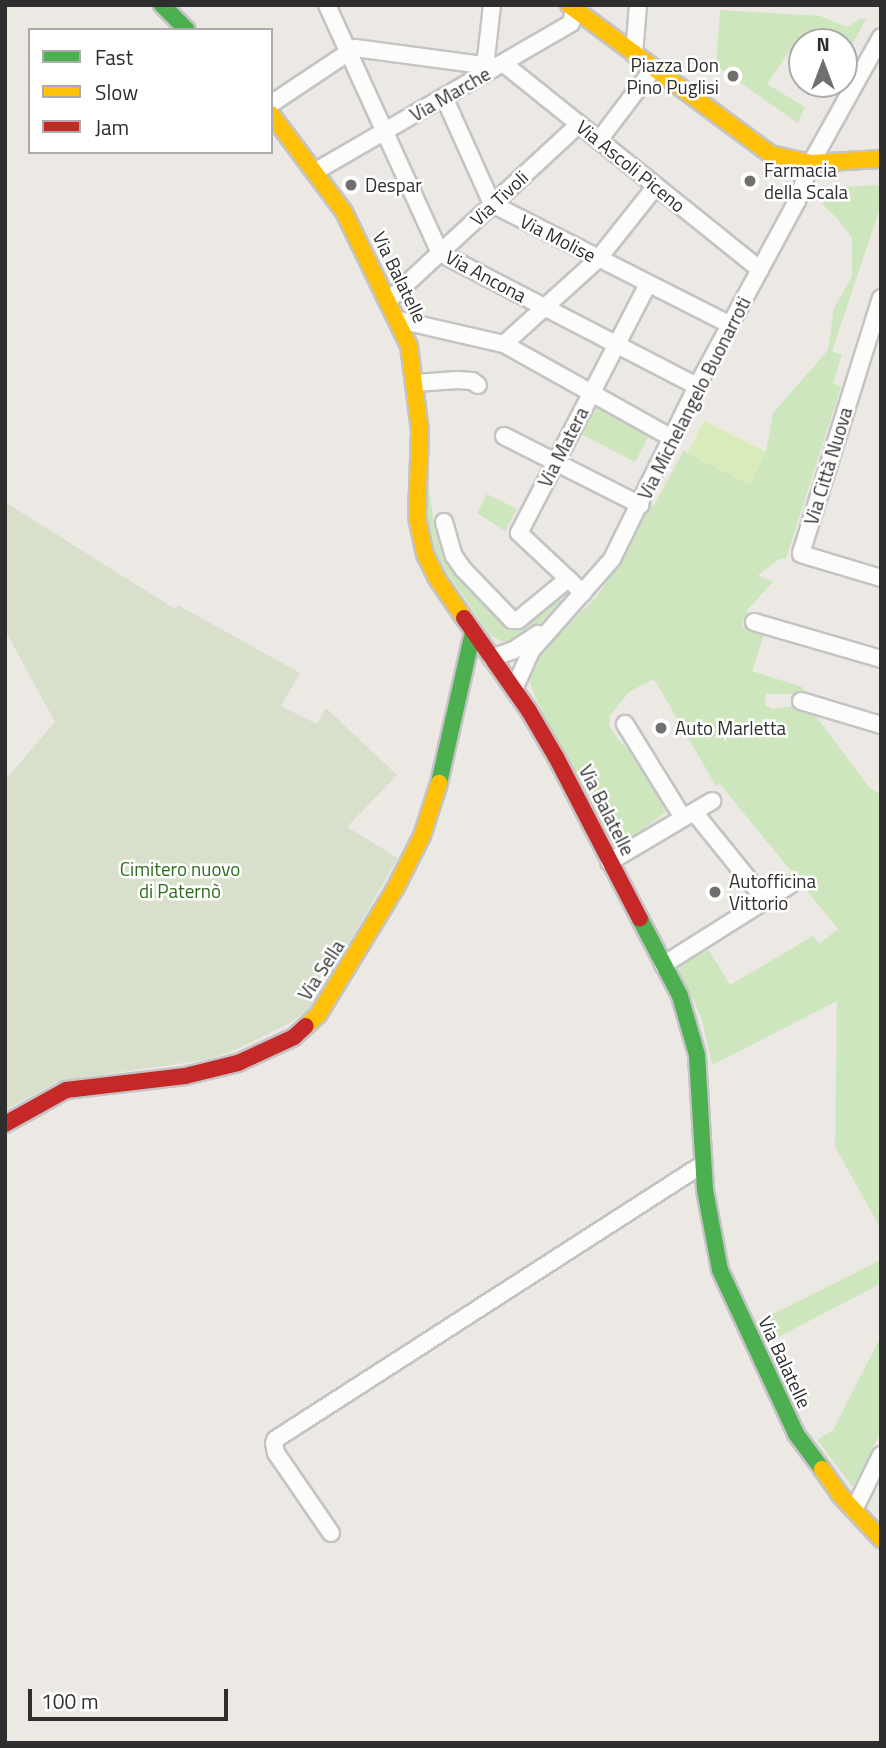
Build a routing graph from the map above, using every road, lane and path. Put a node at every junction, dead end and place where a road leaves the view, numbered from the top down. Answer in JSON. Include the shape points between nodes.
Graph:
{"nodes":[{"id":1,"x":162,"y":5,"type":"edge"},
{"id":2,"x":327,"y":5,"type":"edge"},
{"id":3,"x":492,"y":5,"type":"edge"},
{"id":4,"x":638,"y":5,"type":"edge"},
{"id":5,"x":573,"y":7,"type":"edge"},
{"id":6,"x":185,"y":28,"type":"edge"},
{"id":7,"x":880,"y":39,"type":"edge"},
{"id":8,"x":348,"y":51,"type":"junction"},
{"id":9,"x":634,"y":54,"type":"junction"},
{"id":10,"x":498,"y":66,"type":"junction"},
{"id":11,"x":653,"y":69,"type":"junction"},
{"id":12,"x":444,"y":97,"type":"junction"},
{"id":13,"x":273,"y":103,"type":"edge"},
{"id":14,"x":273,"y":117,"type":"edge"},
{"id":15,"x":579,"y":124,"type":"junction"},
{"id":16,"x":385,"y":132,"type":"junction"},
{"id":17,"x":599,"y":140,"type":"junction"},
{"id":18,"x":881,"y":159,"type":"edge"},
{"id":19,"x":811,"y":163,"type":"junction"},
{"id":20,"x":316,"y":171,"type":"junction"},
{"id":21,"x":656,"y":186,"type":"junction"},
{"id":22,"x":492,"y":204,"type":"junction"},
{"id":23,"x":440,"y":253,"type":"junction"},
{"id":24,"x":598,"y":258,"type":"junction"},
{"id":25,"x":760,"y":270,"type":"junction"},
{"id":26,"x":648,"y":284,"type":"junction"},
{"id":27,"x":881,"y":298,"type":"edge"},
{"id":28,"x":389,"y":300,"type":"junction"},
{"id":29,"x":543,"y":306,"type":"junction"},
{"id":30,"x":399,"y":320,"type":"junction"},
{"id":31,"x":730,"y":325,"type":"junction"},
{"id":32,"x":504,"y":344,"type":"junction"},
{"id":33,"x":616,"y":344,"type":"junction"},
{"id":34,"x":416,"y":383,"type":"junction"},
{"id":35,"x":478,"y":385,"type":"dead end"},
{"id":36,"x":697,"y":386,"type":"junction"},
{"id":37,"x":590,"y":395,"type":"junction"},
{"id":38,"x":504,"y":436,"type":"dead end"},
{"id":39,"x":672,"y":438,"type":"junction"},
{"id":40,"x":555,"y":463,"type":"junction"},
{"id":41,"x":640,"y":505,"type":"junction"},
{"id":42,"x":444,"y":522,"type":"dead end"},
{"id":43,"x":881,"y":578,"type":"edge"},
{"id":44,"x":568,"y":579,"type":"junction"},
{"id":45,"x":583,"y":593,"type":"junction"},
{"id":46,"x":557,"y":620,"type":"junction"},
{"id":47,"x":754,"y":622,"type":"dead end"},
{"id":48,"x":473,"y":632,"type":"junction"},
{"id":49,"x":491,"y":657,"type":"junction"},
{"id":50,"x":881,"y":659,"type":"edge"},
{"id":51,"x":514,"y":690,"type":"junction"},
{"id":52,"x":800,"y":701,"type":"dead end"},
{"id":53,"x":625,"y":724,"type":"dead end"},
{"id":54,"x":881,"y":725,"type":"edge"},
{"id":55,"x":712,"y":801,"type":"dead end"},
{"id":56,"x":689,"y":815,"type":"junction"},
{"id":57,"x":609,"y":862,"type":"junction"},
{"id":58,"x":790,"y":886,"type":"dead end"},
{"id":59,"x":766,"y":901,"type":"junction"},
{"id":60,"x":663,"y":965,"type":"junction"},
{"id":61,"x":5,"y":1124,"type":"edge"},
{"id":62,"x":704,"y":1164,"type":"junction"},
{"id":63,"x":881,"y":1455,"type":"edge"},
{"id":64,"x":854,"y":1510,"type":"junction"},
{"id":65,"x":331,"y":1533,"type":"dead end"},
{"id":66,"x":881,"y":1539,"type":"edge"}],
"edges":[{"from":1,"to":6,"type":"street"},
{"from":2,"to":8,"type":"street","name":"Via Ancona"},
{"from":3,"to":10,"type":"street","via":[[486,58]]},
{"from":4,"to":9,"type":"street"},
{"from":5,"to":9,"type":"street"},
{"from":5,"to":10,"type":"street","name":"Via Marche","via":[[571,23]]},
{"from":7,"to":19,"type":"street","name":"Via Michelangelo Buonarroti"},
{"from":8,"to":10,"type":"street","via":[[355,48]]},
{"from":8,"to":13,"type":"street"},
{"from":8,"to":16,"type":"street","name":"Via Ancona"},
{"from":9,"to":11,"type":"street"},
{"from":10,"to":12,"type":"street","name":"Via Marche"},
{"from":10,"to":15,"type":"street","name":"Via Ascoli Piceno"},
{"from":11,"to":17,"type":"street"},
{"from":11,"to":19,"type":"street","via":[[770,154]]},
{"from":12,"to":16,"type":"street","name":"Via Marche"},
{"from":12,"to":22,"type":"street"},
{"from":14,"to":20,"type":"street","name":"Via Balatelle"},
{"from":15,"to":17,"type":"street","name":"Via Ascoli Piceno"},
{"from":15,"to":22,"type":"street","name":"Via Tivoli"},
{"from":16,"to":20,"type":"street","name":"Via Marche"},
{"from":16,"to":23,"type":"street","name":"Via Ancona"},
{"from":17,"to":21,"type":"street","name":"Via Ascoli Piceno"},
{"from":18,"to":19,"type":"street"},
{"from":19,"to":25,"type":"street","name":"Via Michelangelo Buonarroti","via":[[797,201]]},
{"from":20,"to":28,"type":"street","name":"Via Balatelle","via":[[344,212]]},
{"from":21,"to":24,"type":"street"},
{"from":21,"to":25,"type":"street","name":"Via Ascoli Piceno"},
{"from":22,"to":23,"type":"street","name":"Via Tivoli"},
{"from":22,"to":24,"type":"street","name":"Via Molise"},
{"from":23,"to":28,"type":"street","name":"Via Tivoli"},
{"from":23,"to":29,"type":"street","name":"Via Ancona"},
{"from":24,"to":26,"type":"street","name":"Via Molise"},
{"from":24,"to":29,"type":"street"},
{"from":25,"to":31,"type":"street","name":"Via Michelangelo Buonarroti"},
{"from":26,"to":31,"type":"street","name":"Via Molise"},
{"from":26,"to":33,"type":"street","name":"Via Matera"},
{"from":27,"to":43,"type":"street","name":"Via Città Nuova","via":[[801,554]]},
{"from":28,"to":30,"type":"street","name":"Via Balatelle"},
{"from":29,"to":32,"type":"street"},
{"from":29,"to":33,"type":"street","name":"Via Ancona"},
{"from":30,"to":32,"type":"street"},
{"from":30,"to":34,"type":"street","name":"Via Balatelle"},
{"from":31,"to":36,"type":"street","name":"Via Michelangelo Buonarroti"},
{"from":32,"to":37,"type":"street"},
{"from":33,"to":36,"type":"street","name":"Via Ancona"},
{"from":33,"to":37,"type":"street","name":"Via Matera"},
{"from":34,"to":35,"type":"street","via":[[457,380]]},
{"from":34,"to":48,"type":"street","name":"Via Balatelle","via":[[420,535],[436,577]]},
{"from":36,"to":39,"type":"street","name":"Via Michelangelo Buonarroti"},
{"from":37,"to":39,"type":"street"},
{"from":37,"to":40,"type":"street","name":"Via Matera"},
{"from":38,"to":40,"type":"street"},
{"from":39,"to":41,"type":"street","name":"Via Michelangelo Buonarroti"},
{"from":40,"to":41,"type":"street"},
{"from":40,"to":44,"type":"street","name":"Via Matera","via":[[519,533]]},
{"from":41,"to":45,"type":"street","name":"Via Michelangelo Buonarroti","via":[[612,559]]},
{"from":42,"to":44,"type":"street","via":[[463,569],[512,620],[518,620]]},
{"from":44,"to":45,"type":"street","name":"Via Matera"},
{"from":45,"to":46,"type":"street","name":"Via Michelangelo Buonarroti"},
{"from":46,"to":49,"type":"street","via":[[523,645]]},
{"from":46,"to":51,"type":"street","via":[[531,651]]},
{"from":47,"to":50,"type":"street"},
{"from":48,"to":49,"type":"street","name":"Via Balatelle"},
{"from":48,"to":61,"type":"street","name":"Via Sella","via":[[439,785],[422,836],[396,889],[318,1015],[294,1037],[238,1063],[185,1076],[66,1090]]},
{"from":49,"to":51,"type":"street","name":"Via Balatelle"},
{"from":51,"to":57,"type":"street","name":"Via Balatelle","via":[[556,757]]},
{"from":52,"to":54,"type":"street"},
{"from":53,"to":56,"type":"street"},
{"from":55,"to":56,"type":"street"},
{"from":56,"to":57,"type":"street"},
{"from":56,"to":59,"type":"street"},
{"from":57,"to":60,"type":"street","name":"Via Balatelle"},
{"from":58,"to":59,"type":"street"},
{"from":59,"to":60,"type":"street"},
{"from":60,"to":62,"type":"street","name":"Via Balatelle","via":[[680,996],[697,1055]]},
{"from":62,"to":64,"type":"street","name":"Via Balatelle","via":[[720,1270],[796,1434]]},
{"from":62,"to":65,"type":"street","via":[[276,1438],[276,1453]]},
{"from":63,"to":64,"type":"street"},
{"from":64,"to":66,"type":"street","name":"Via Balatelle"}]}
